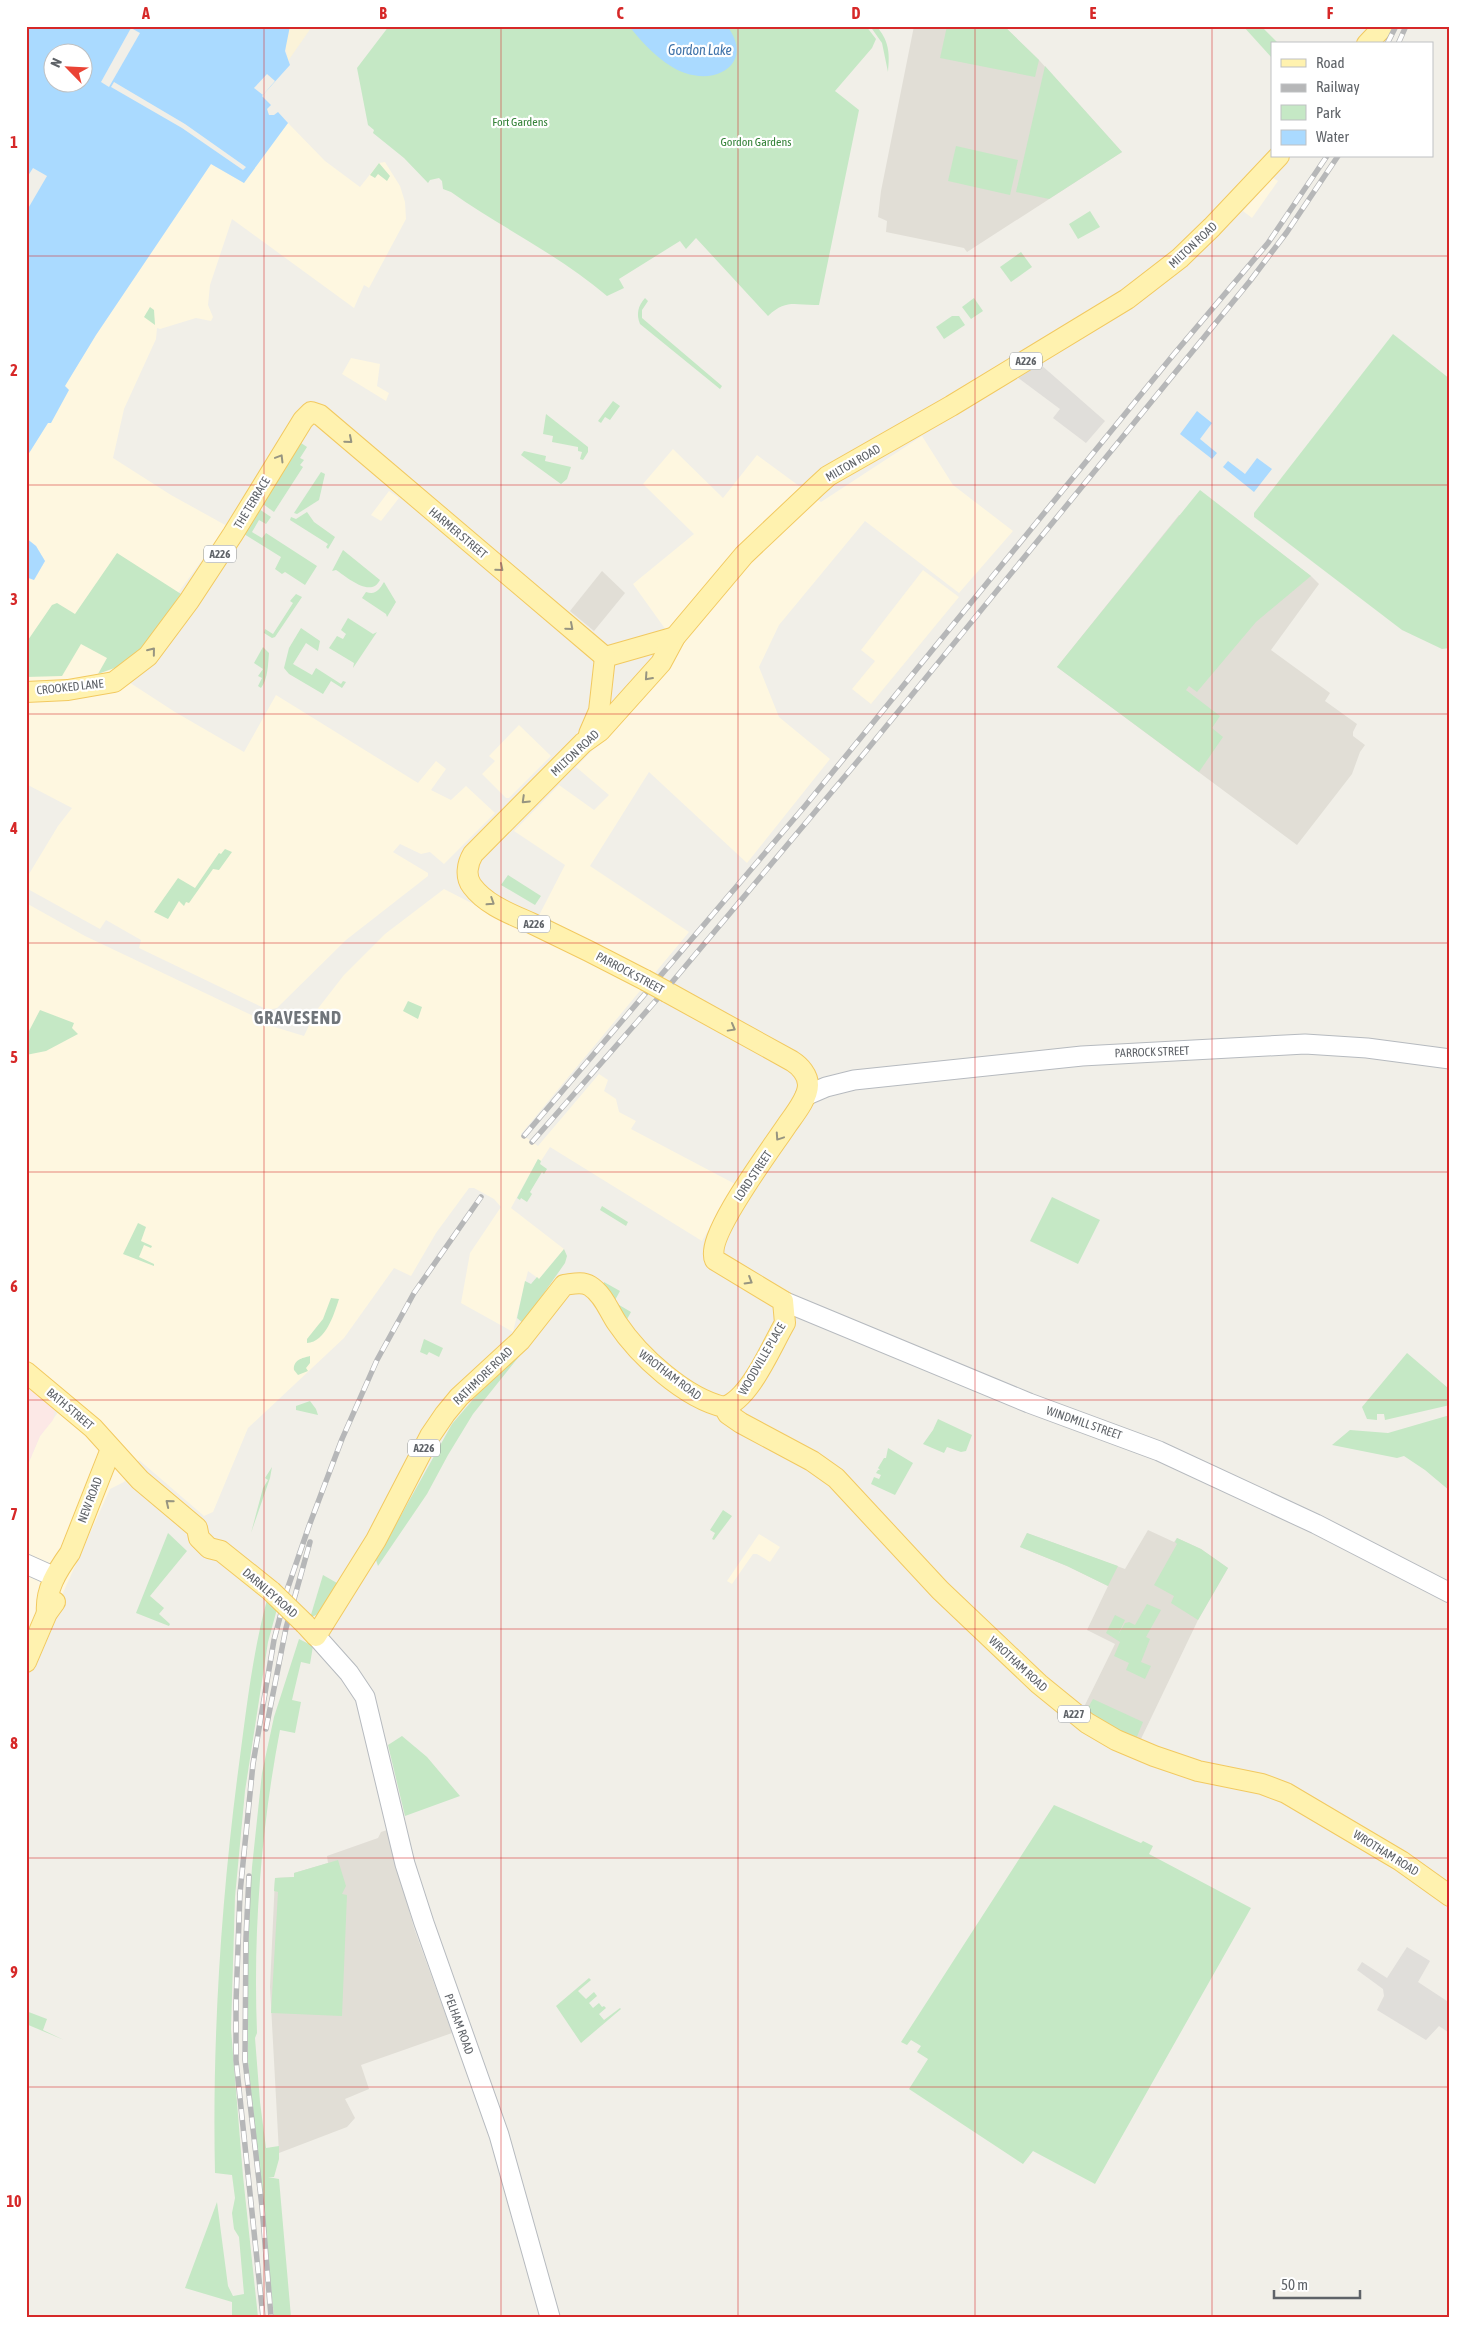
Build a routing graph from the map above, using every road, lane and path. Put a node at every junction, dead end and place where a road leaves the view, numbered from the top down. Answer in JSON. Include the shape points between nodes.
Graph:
{"nodes":[{"id":1,"x":1382,"y":27,"type":"edge"},
{"id":2,"x":1369,"y":42,"type":"edge"},
{"id":3,"x":1277,"y":158,"type":"edge"},
{"id":4,"x":310,"y":412,"type":"joint"},
{"id":5,"x":675,"y":637,"type":"junction"},
{"id":6,"x":605,"y":657,"type":"junction"},
{"id":7,"x":114,"y":682,"type":"joint"},
{"id":8,"x":26,"y":692,"type":"edge"},
{"id":9,"x":583,"y":742,"type":"junction"},
{"id":10,"x":469,"y":863,"type":"joint"},
{"id":11,"x":1450,"y":1059,"type":"edge"},
{"id":12,"x":805,"y":1086,"type":"junction"},
{"id":13,"x":715,"y":1260,"type":"joint"},
{"id":14,"x":599,"y":1293,"type":"joint"},
{"id":15,"x":783,"y":1301,"type":"junction"},
{"id":16,"x":26,"y":1372,"type":"edge"},
{"id":17,"x":746,"y":1391,"type":"junction"},
{"id":18,"x":724,"y":1407,"type":"junction"},
{"id":19,"x":761,"y":1433,"type":"junction"},
{"id":20,"x":111,"y":1448,"type":"junction"},
{"id":21,"x":140,"y":1480,"type":"junction"},
{"id":22,"x":94,"y":1491,"type":"junction"},
{"id":23,"x":70,"y":1553,"type":"junction"},
{"id":24,"x":26,"y":1564,"type":"edge"},
{"id":25,"x":55,"y":1577,"type":"junction"},
{"id":26,"x":1450,"y":1593,"type":"edge"},
{"id":27,"x":50,"y":1604,"type":"junction"},
{"id":28,"x":310,"y":1630,"type":"junction"},
{"id":29,"x":30,"y":1654,"type":"edge"},
{"id":30,"x":374,"y":1730,"type":"joint"},
{"id":31,"x":1450,"y":1896,"type":"edge"},
{"id":32,"x":550,"y":2317,"type":"edge"}],
"edges":[{"from":1,"to":2,"type":"main road"},
{"from":3,"to":5,"type":"main road","name":"MILTON ROAD","number":"A226","via":[[1184,254],[1127,299],[828,476],[744,555]]},
{"from":4,"to":6,"type":"main road","name":"HARMER STREET","number":"A226","one_way":true,"via":[[320,414]]},
{"from":7,"to":4,"type":"main road","name":"THE TERRACE","number":"A226","one_way":true,"via":[[148,656],[178,616]]},
{"from":5,"to":6,"type":"main road"},
{"from":5,"to":9,"type":"main road","name":"MILTON ROAD","number":"A226","one_way":true,"via":[[661,663],[600,731]]},
{"from":6,"to":9,"type":"main road","number":"A226","via":[[599,711]]},
{"from":7,"to":8,"type":"main road","name":"CROOKED LANE","number":"A226","via":[[68,690]]},
{"from":9,"to":10,"type":"main road","name":"MILTON ROAD","number":"A226","one_way":true,"via":[[488,838]]},
{"from":10,"to":12,"type":"main road","name":"PARROCK STREET","number":"A226","one_way":true,"bridge":true,"via":[[471,884],[493,904],[667,992],[792,1061]]},
{"from":11,"to":12,"type":"street","name":"PARROCK STREET","via":[[1305,1044],[1091,1055],[854,1080],[826,1087]]},
{"from":12,"to":13,"type":"main road","name":"LORD STREET","one_way":true,"via":[[717,1234],[713,1252]]},
{"from":13,"to":15,"type":"main road","name":"WINDMILL STREET","one_way":true},
{"from":14,"to":18,"type":"main road","name":"WROTHAM ROAD","number":"A226","via":[[631,1342],[650,1363],[709,1403]]},
{"from":14,"to":28,"type":"main road","name":"RATHMORE ROAD","number":"A226","via":[[581,1283],[564,1285],[520,1341],[459,1397],[430,1436],[376,1540]]},
{"from":15,"to":17,"type":"main road","name":"WOODVILLE PLACE","via":[[785,1324]]},
{"from":15,"to":26,"type":"street","name":"WINDMILL STREET","via":[[1029,1403],[1159,1451],[1316,1524]]},
{"from":16,"to":20,"type":"main road","name":"BATH STREET","via":[[93,1428]]},
{"from":17,"to":18,"type":"main road","name":"WOODVILLE PLACE"},
{"from":17,"to":19,"type":"main road","name":"WROTHAM ROAD","number":"A227","via":[[744,1411]]},
{"from":18,"to":19,"type":"main road","name":"WROTHAM ROAD","number":"A227","via":[[728,1414]]},
{"from":19,"to":31,"type":"main road","name":"WROTHAM ROAD","number":"A227","via":[[836,1478],[940,1590],[1038,1684],[1087,1723],[1154,1756],[1198,1771],[1262,1784],[1286,1793],[1401,1861]]},
{"from":20,"to":21,"type":"main road","name":"BATH STREET"},
{"from":20,"to":22,"type":"main road","name":"NEW ROAD"},
{"from":21,"to":22,"type":"main road","via":[[113,1477]]},
{"from":28,"to":21,"type":"main road","name":"DARNLEY ROAD","one_way":true,"bridge":true,"via":[[271,1591],[221,1551],[209,1548],[199,1538],[192,1523]]},
{"from":22,"to":23,"type":"main road","name":"NEW ROAD"},
{"from":23,"to":25,"type":"main road","name":"NEW ROAD"},
{"from":23,"to":27,"type":"main road","name":"NEW ROAD","via":[[69,1570]]},
{"from":24,"to":25,"type":"street"},
{"from":25,"to":27,"type":"main road","name":"NEW ROAD"},
{"from":27,"to":29,"type":"main road","via":[[36,1617],[31,1629]]},
{"from":28,"to":30,"type":"street","name":"DARNLEY ROAD","via":[[360,1687]]},
{"from":30,"to":32,"type":"street","name":"PELHAM ROAD","via":[[410,1879],[499,2135]]}]}
